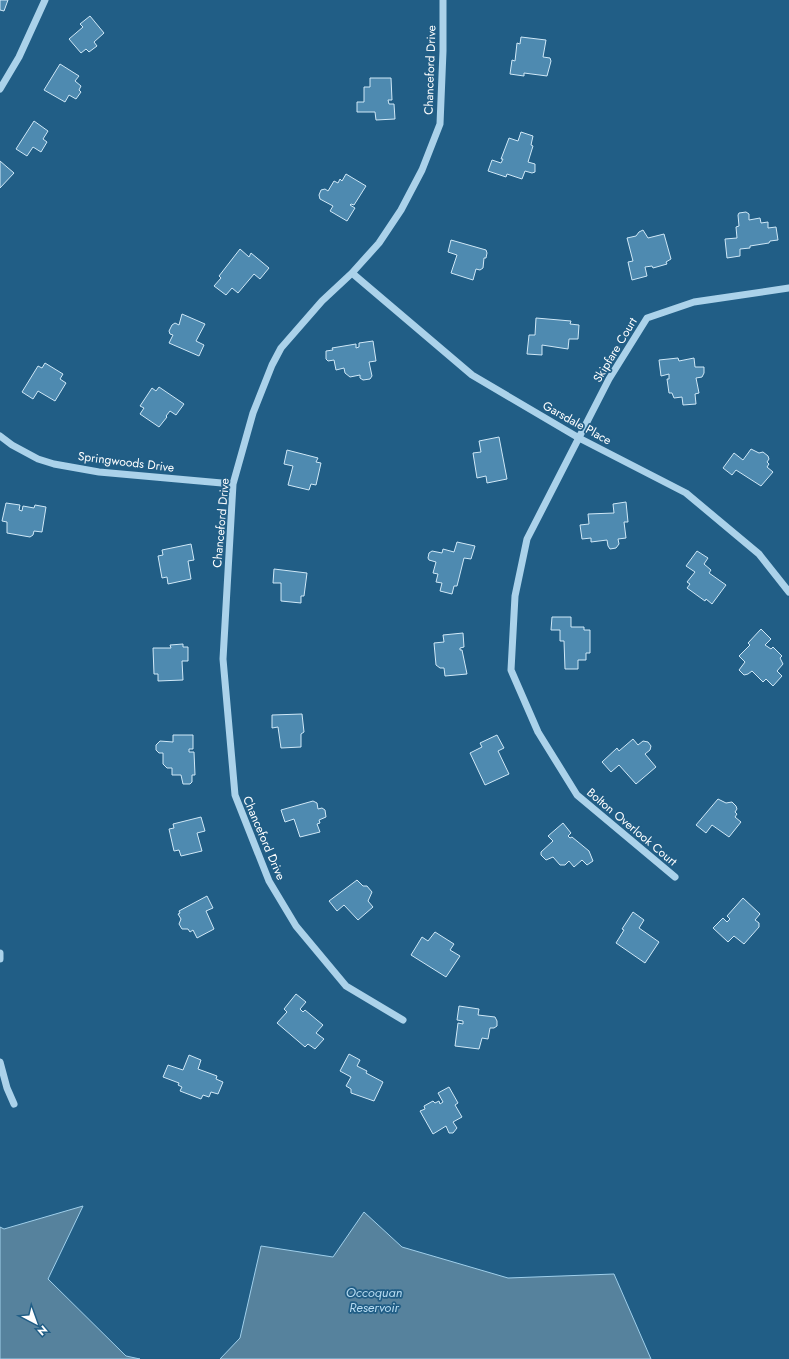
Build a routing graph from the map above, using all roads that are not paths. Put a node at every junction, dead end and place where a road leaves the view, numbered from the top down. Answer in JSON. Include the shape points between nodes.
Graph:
{"nodes":[{"id":1,"x":45,"y":0,"type":"edge"},
{"id":2,"x":443,"y":0,"type":"edge"},
{"id":3,"x":0,"y":89,"type":"edge"},
{"id":4,"x":352,"y":273,"type":"junction"},
{"id":5,"x":789,"y":288,"type":"edge"},
{"id":6,"x":0,"y":436,"type":"edge"},
{"id":7,"x":579,"y":438,"type":"junction"},
{"id":8,"x":233,"y":484,"type":"junction"},
{"id":9,"x":789,"y":592,"type":"edge"},
{"id":10,"x":675,"y":878,"type":"dead end"},
{"id":11,"x":0,"y":953,"type":"edge"},
{"id":12,"x":0,"y":960,"type":"edge"},
{"id":13,"x":403,"y":1020,"type":"dead end"},
{"id":14,"x":0,"y":1062,"type":"edge"},
{"id":15,"x":14,"y":1104,"type":"dead end"}],
"edges":[{"from":1,"to":3,"type":"street","via":[[19,57]]},
{"from":2,"to":4,"type":"street","name":"Chanceford Drive","via":[[440,124],[422,170],[401,210],[379,243]]},
{"from":4,"to":7,"type":"street","name":"Garsdale Place","via":[[472,375]]},
{"from":4,"to":8,"type":"street","name":"Chanceford Drive","via":[[322,301],[281,348],[253,413]]},
{"from":5,"to":7,"type":"street","name":"Skipfare Court","via":[[694,302],[647,318],[610,379]]},
{"from":6,"to":8,"type":"street","name":"Springwoods Drive","via":[[38,459],[54,464],[99,472]]},
{"from":7,"to":9,"type":"street","name":"Garsdale Place","via":[[686,493],[759,554]]},
{"from":7,"to":10,"type":"street","name":"Bolton Overlook Court","via":[[527,539],[515,596],[511,670],[538,732],[577,795]]},
{"from":8,"to":13,"type":"street","name":"Chanceford Drive","via":[[223,659],[235,795],[269,881],[296,926],[346,986]]},
{"from":11,"to":12,"type":"street"},
{"from":14,"to":15,"type":"street"}]}
